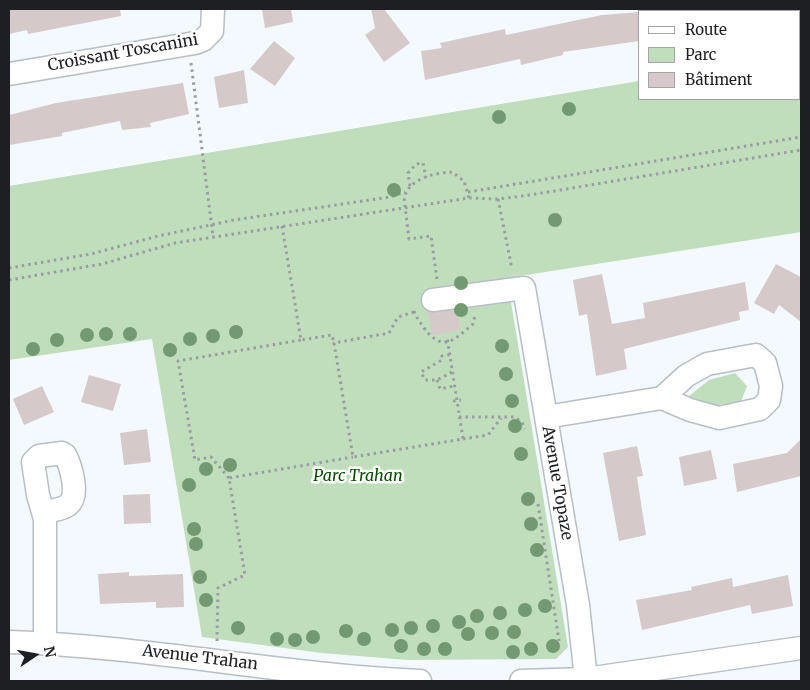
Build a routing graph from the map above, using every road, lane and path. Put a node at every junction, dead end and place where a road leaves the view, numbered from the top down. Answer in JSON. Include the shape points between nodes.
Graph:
{"nodes":[{"id":1,"x":213,"y":9,"type":"edge"},
{"id":2,"x":191,"y":58,"type":"dead end"},
{"id":3,"x":9,"y":74,"type":"edge"},
{"id":4,"x":801,"y":137,"type":"edge"},
{"id":5,"x":801,"y":150,"type":"edge"},
{"id":6,"x":426,"y":177,"type":"junction"},
{"id":7,"x":410,"y":186,"type":"junction"},
{"id":8,"x":406,"y":192,"type":"junction"},
{"id":9,"x":468,"y":192,"type":"junction"},
{"id":10,"x":469,"y":198,"type":"junction"},
{"id":11,"x":498,"y":199,"type":"junction"},
{"id":12,"x":405,"y":207,"type":"junction"},
{"id":13,"x":212,"y":224,"type":"junction"},
{"id":14,"x":282,"y":226,"type":"junction"},
{"id":15,"x":213,"y":236,"type":"junction"},
{"id":16,"x":9,"y":268,"type":"edge"},
{"id":17,"x":9,"y":280,"type":"edge"},
{"id":18,"x":519,"y":283,"type":"junction"},
{"id":19,"x":472,"y":295,"type":"junction"},
{"id":20,"x":425,"y":301,"type":"junction"},
{"id":21,"x":446,"y":337,"type":"dead end"},
{"id":22,"x":301,"y":340,"type":"junction"},
{"id":23,"x":448,"y":342,"type":"junction"},
{"id":24,"x":334,"y":343,"type":"junction"},
{"id":25,"x":451,"y":355,"type":"junction"},
{"id":26,"x":452,"y":372,"type":"junction"},
{"id":27,"x":437,"y":380,"type":"junction"},
{"id":28,"x":455,"y":386,"type":"junction"},
{"id":29,"x":662,"y":398,"type":"dead end"},
{"id":30,"x":460,"y":416,"type":"junction"},
{"id":31,"x":546,"y":417,"type":"junction"},
{"id":32,"x":501,"y":418,"type":"junction"},
{"id":33,"x":526,"y":436,"type":"dead end"},
{"id":34,"x":463,"y":439,"type":"junction"},
{"id":35,"x":353,"y":457,"type":"junction"},
{"id":36,"x":229,"y":478,"type":"junction"},
{"id":37,"x":537,"y":500,"type":"dead end"},
{"id":38,"x":45,"y":512,"type":"dead end"},
{"id":39,"x":217,"y":641,"type":"dead end"},
{"id":40,"x":9,"y":642,"type":"edge"},
{"id":41,"x":45,"y":643,"type":"junction"},
{"id":42,"x":560,"y":644,"type":"dead end"},
{"id":43,"x":801,"y":648,"type":"edge"},
{"id":44,"x":586,"y":678,"type":"junction"},
{"id":45,"x":414,"y":681,"type":"edge"},
{"id":46,"x":420,"y":681,"type":"edge"},
{"id":47,"x":521,"y":681,"type":"edge"}],
"edges":[{"from":1,"to":3,"type":"street","name":"Croissant Toscanini","via":[[212,31],[195,43]]},
{"from":2,"to":13,"type":"path"},
{"from":4,"to":9,"type":"path"},
{"from":5,"to":11,"type":"path"},
{"from":6,"to":7,"type":"path"},
{"from":6,"to":7,"type":"path","via":[[423,163],[416,164],[408,173]]},
{"from":6,"to":9,"type":"path","via":[[452,172],[464,181]]},
{"from":7,"to":8,"type":"path"},
{"from":8,"to":12,"type":"path"},
{"from":8,"to":13,"type":"path"},
{"from":9,"to":10,"type":"path"},
{"from":10,"to":11,"type":"path"},
{"from":10,"to":12,"type":"path"},
{"from":11,"to":18,"type":"path"},
{"from":12,"to":14,"type":"path"},
{"from":12,"to":20,"type":"path","via":[[409,239],[431,236]]},
{"from":13,"to":15,"type":"path"},
{"from":13,"to":16,"type":"path","via":[[91,254]]},
{"from":14,"to":15,"type":"path"},
{"from":14,"to":22,"type":"path"},
{"from":15,"to":17,"type":"path","via":[[160,246],[102,264]]},
{"from":18,"to":19,"type":"street"},
{"from":18,"to":31,"type":"street","name":"Avenue Topaze"},
{"from":19,"to":20,"type":"street"},
{"from":19,"to":23,"type":"path","via":[[475,321]]},
{"from":20,"to":23,"type":"path","via":[[432,338]]},
{"from":20,"to":24,"type":"path","via":[[398,317],[389,333]]},
{"from":21,"to":23,"type":"path"},
{"from":22,"to":24,"type":"path","via":[[332,335]]},
{"from":22,"to":36,"type":"path","via":[[178,361],[195,460],[212,457]]},
{"from":23,"to":25,"type":"path"},
{"from":24,"to":35,"type":"path"},
{"from":25,"to":26,"type":"path"},
{"from":25,"to":27,"type":"path","via":[[442,356],[442,360],[421,372],[425,380]]},
{"from":26,"to":27,"type":"path"},
{"from":26,"to":28,"type":"path"},
{"from":27,"to":28,"type":"path","via":[[440,389]]},
{"from":28,"to":30,"type":"path"},
{"from":29,"to":31,"type":"street"},
{"from":30,"to":32,"type":"path"},
{"from":30,"to":34,"type":"path"},
{"from":31,"to":44,"type":"street","name":"Avenue Topaze","via":[[578,605]]},
{"from":32,"to":33,"type":"path","via":[[518,418]]},
{"from":32,"to":34,"type":"path","via":[[488,435]]},
{"from":34,"to":35,"type":"path"},
{"from":35,"to":36,"type":"path"},
{"from":36,"to":39,"type":"path","via":[[245,575],[218,588]]},
{"from":37,"to":42,"type":"path"},
{"from":38,"to":41,"type":"street"},
{"from":40,"to":41,"type":"street","name":"Avenue Trahan"},
{"from":41,"to":45,"type":"street","name":"Avenue Trahan","via":[[143,650],[308,672]]},
{"from":43,"to":44,"type":"street"},
{"from":44,"to":47,"type":"street"},
{"from":45,"to":46,"type":"street","name":"Avenue Trahan"}]}
